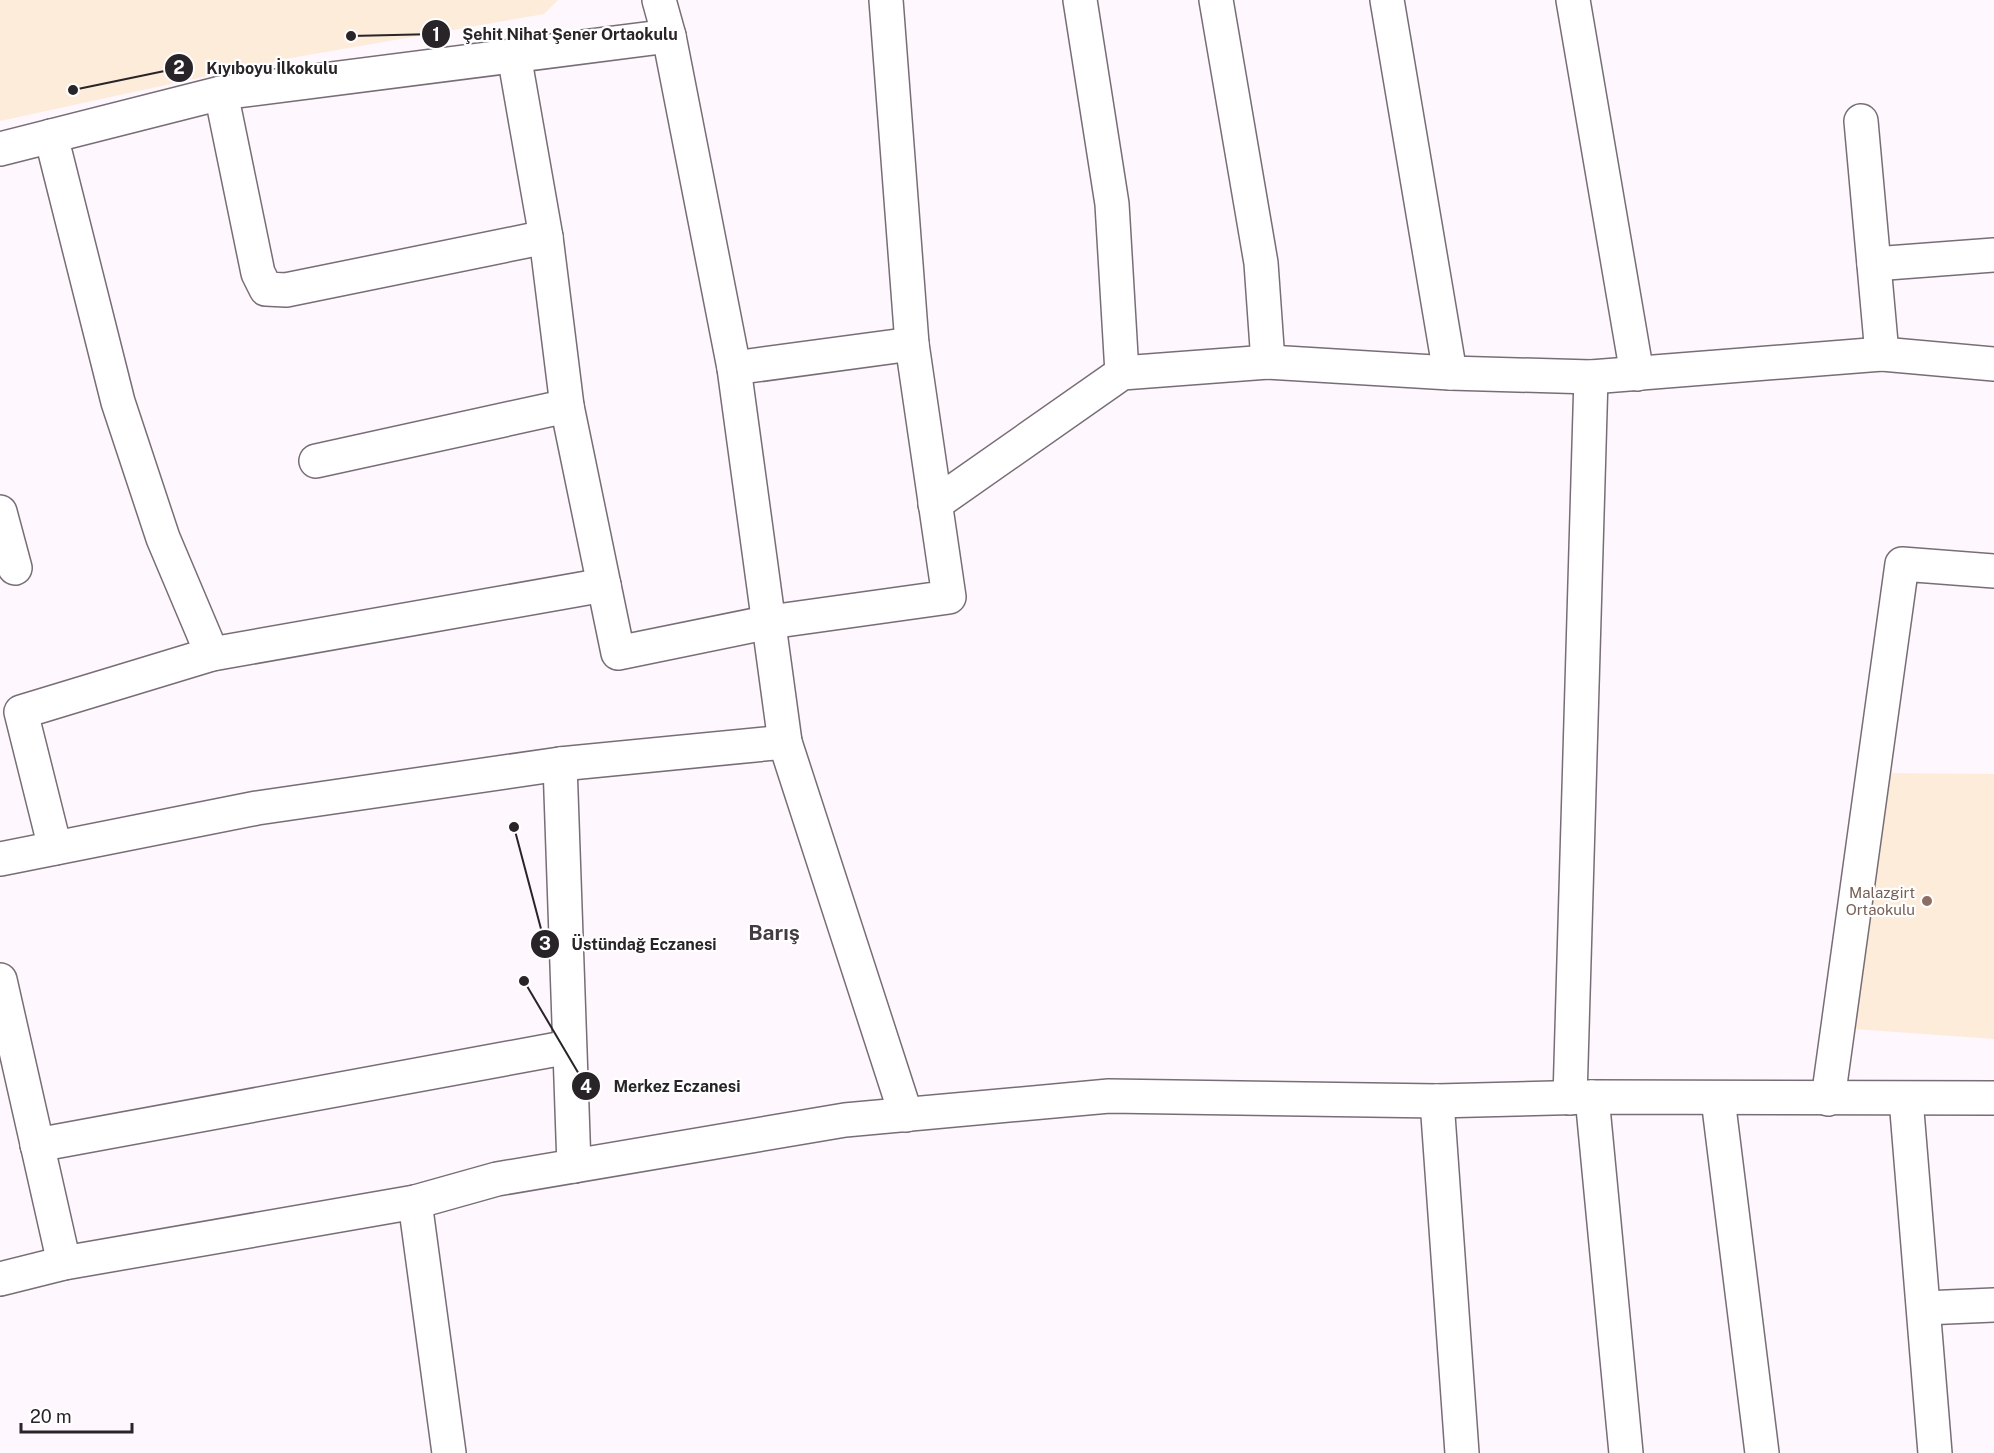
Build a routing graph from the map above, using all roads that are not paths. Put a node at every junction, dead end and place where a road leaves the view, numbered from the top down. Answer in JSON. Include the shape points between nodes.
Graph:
{"nodes":[{"id":1,"x":658,"y":0,"type":"edge"},
{"id":2,"x":886,"y":0,"type":"edge"},
{"id":3,"x":1080,"y":0,"type":"edge"},
{"id":4,"x":1216,"y":0,"type":"edge"},
{"id":5,"x":1388,"y":0,"type":"edge"},
{"id":6,"x":1573,"y":0,"type":"edge"},
{"id":7,"x":669,"y":36,"type":"junction"},
{"id":8,"x":514,"y":55,"type":"junction"},
{"id":9,"x":221,"y":93,"type":"junction"},
{"id":10,"x":1861,"y":121,"type":"dead end"},
{"id":11,"x":51,"y":136,"type":"junction"},
{"id":12,"x":0,"y":149,"type":"edge"},
{"id":13,"x":546,"y":237,"type":"junction"},
{"id":14,"x":1994,"y":255,"type":"edge"},
{"id":15,"x":1874,"y":264,"type":"junction"},
{"id":16,"x":912,"y":344,"type":"junction"},
{"id":17,"x":1882,"y":354,"type":"junction"},
{"id":18,"x":1268,"y":362,"type":"junction"},
{"id":19,"x":1994,"y":364,"type":"edge"},
{"id":20,"x":734,"y":368,"type":"junction"},
{"id":21,"x":1122,"y":373,"type":"junction"},
{"id":22,"x":1450,"y":373,"type":"junction"},
{"id":23,"x":1637,"y":374,"type":"junction"},
{"id":24,"x":1591,"y":377,"type":"junction"},
{"id":25,"x":567,"y":406,"type":"junction"},
{"id":26,"x":316,"y":461,"type":"dead end"},
{"id":27,"x":935,"y":504,"type":"junction"},
{"id":28,"x":0,"y":512,"type":"edge"},
{"id":29,"x":15,"y":568,"type":"dead end"},
{"id":30,"x":1994,"y":571,"type":"edge"},
{"id":31,"x":604,"y":585,"type":"junction"},
{"id":32,"x":770,"y":622,"type":"junction"},
{"id":33,"x":212,"y":654,"type":"junction"},
{"id":34,"x":785,"y":742,"type":"junction"},
{"id":35,"x":560,"y":764,"type":"junction"},
{"id":36,"x":55,"y":848,"type":"junction"},
{"id":37,"x":0,"y":859,"type":"edge"},
{"id":38,"x":0,"y":980,"type":"edge"},
{"id":39,"x":4,"y":1023,"type":"edge"},
{"id":40,"x":569,"y":1047,"type":"junction"},
{"id":41,"x":1581,"y":1097,"type":"junction"},
{"id":42,"x":1994,"y":1098,"type":"edge"},
{"id":43,"x":1718,"y":1099,"type":"junction"},
{"id":44,"x":1828,"y":1099,"type":"junction"},
{"id":45,"x":1906,"y":1099,"type":"junction"},
{"id":46,"x":1437,"y":1101,"type":"junction"},
{"id":47,"x":906,"y":1115,"type":"junction"},
{"id":48,"x":37,"y":1145,"type":"junction"},
{"id":49,"x":574,"y":1166,"type":"junction"},
{"id":50,"x":415,"y":1202,"type":"junction"},
{"id":51,"x":64,"y":1263,"type":"junction"},
{"id":52,"x":0,"y":1279,"type":"edge"},
{"id":53,"x":1994,"y":1305,"type":"edge"},
{"id":54,"x":1923,"y":1308,"type":"junction"},
{"id":55,"x":449,"y":1453,"type":"edge"},
{"id":56,"x":1462,"y":1453,"type":"edge"},
{"id":57,"x":1626,"y":1453,"type":"edge"},
{"id":58,"x":1762,"y":1453,"type":"edge"},
{"id":59,"x":1935,"y":1453,"type":"edge"}],
"edges":[{"from":1,"to":7,"type":"street"},
{"from":2,"to":16,"type":"street"},
{"from":3,"to":21,"type":"street","via":[[1112,204]]},
{"from":4,"to":18,"type":"street","via":[[1261,262]]},
{"from":5,"to":22,"type":"street"},
{"from":6,"to":23,"type":"street"},
{"from":7,"to":8,"type":"street"},
{"from":7,"to":20,"type":"street"},
{"from":8,"to":9,"type":"street"},
{"from":8,"to":13,"type":"street"},
{"from":9,"to":11,"type":"street"},
{"from":9,"to":13,"type":"street","via":[[258,273],[266,289],[286,290]]},
{"from":10,"to":15,"type":"street"},
{"from":11,"to":12,"type":"street"},
{"from":11,"to":33,"type":"street","via":[[118,402],[163,538]]},
{"from":13,"to":25,"type":"street"},
{"from":14,"to":15,"type":"street"},
{"from":15,"to":17,"type":"street"},
{"from":16,"to":20,"type":"street"},
{"from":16,"to":27,"type":"street"},
{"from":17,"to":19,"type":"street"},
{"from":17,"to":23,"type":"street"},
{"from":18,"to":21,"type":"street"},
{"from":18,"to":22,"type":"street"},
{"from":20,"to":32,"type":"street"},
{"from":21,"to":27,"type":"street"},
{"from":22,"to":24,"type":"street"},
{"from":23,"to":24,"type":"street"},
{"from":24,"to":41,"type":"street"},
{"from":25,"to":26,"type":"street"},
{"from":25,"to":31,"type":"street"},
{"from":27,"to":32,"type":"street","via":[[949,597]]},
{"from":28,"to":29,"type":"street"},
{"from":30,"to":44,"type":"street","via":[[1902,564]]},
{"from":31,"to":32,"type":"street","via":[[618,653]]},
{"from":31,"to":33,"type":"street"},
{"from":32,"to":34,"type":"street"},
{"from":33,"to":36,"type":"street","via":[[21,712]]},
{"from":34,"to":35,"type":"street"},
{"from":34,"to":47,"type":"street"},
{"from":35,"to":36,"type":"street","via":[[257,808]]},
{"from":35,"to":40,"type":"street"},
{"from":36,"to":37,"type":"street"},
{"from":38,"to":39,"type":"street"},
{"from":39,"to":48,"type":"street"},
{"from":40,"to":48,"type":"street"},
{"from":40,"to":49,"type":"street"},
{"from":41,"to":43,"type":"street"},
{"from":41,"to":46,"type":"street"},
{"from":41,"to":57,"type":"street"},
{"from":42,"to":45,"type":"street"},
{"from":43,"to":44,"type":"street"},
{"from":43,"to":58,"type":"street"},
{"from":44,"to":45,"type":"street"},
{"from":45,"to":54,"type":"street"},
{"from":46,"to":47,"type":"street","via":[[1109,1096]]},
{"from":46,"to":56,"type":"street"},
{"from":47,"to":49,"type":"street","via":[[846,1120]]},
{"from":48,"to":51,"type":"street"},
{"from":49,"to":50,"type":"street","via":[[497,1179]]},
{"from":50,"to":51,"type":"street"},
{"from":50,"to":55,"type":"street"},
{"from":51,"to":52,"type":"street"},
{"from":53,"to":54,"type":"street"},
{"from":54,"to":59,"type":"street"}]}
